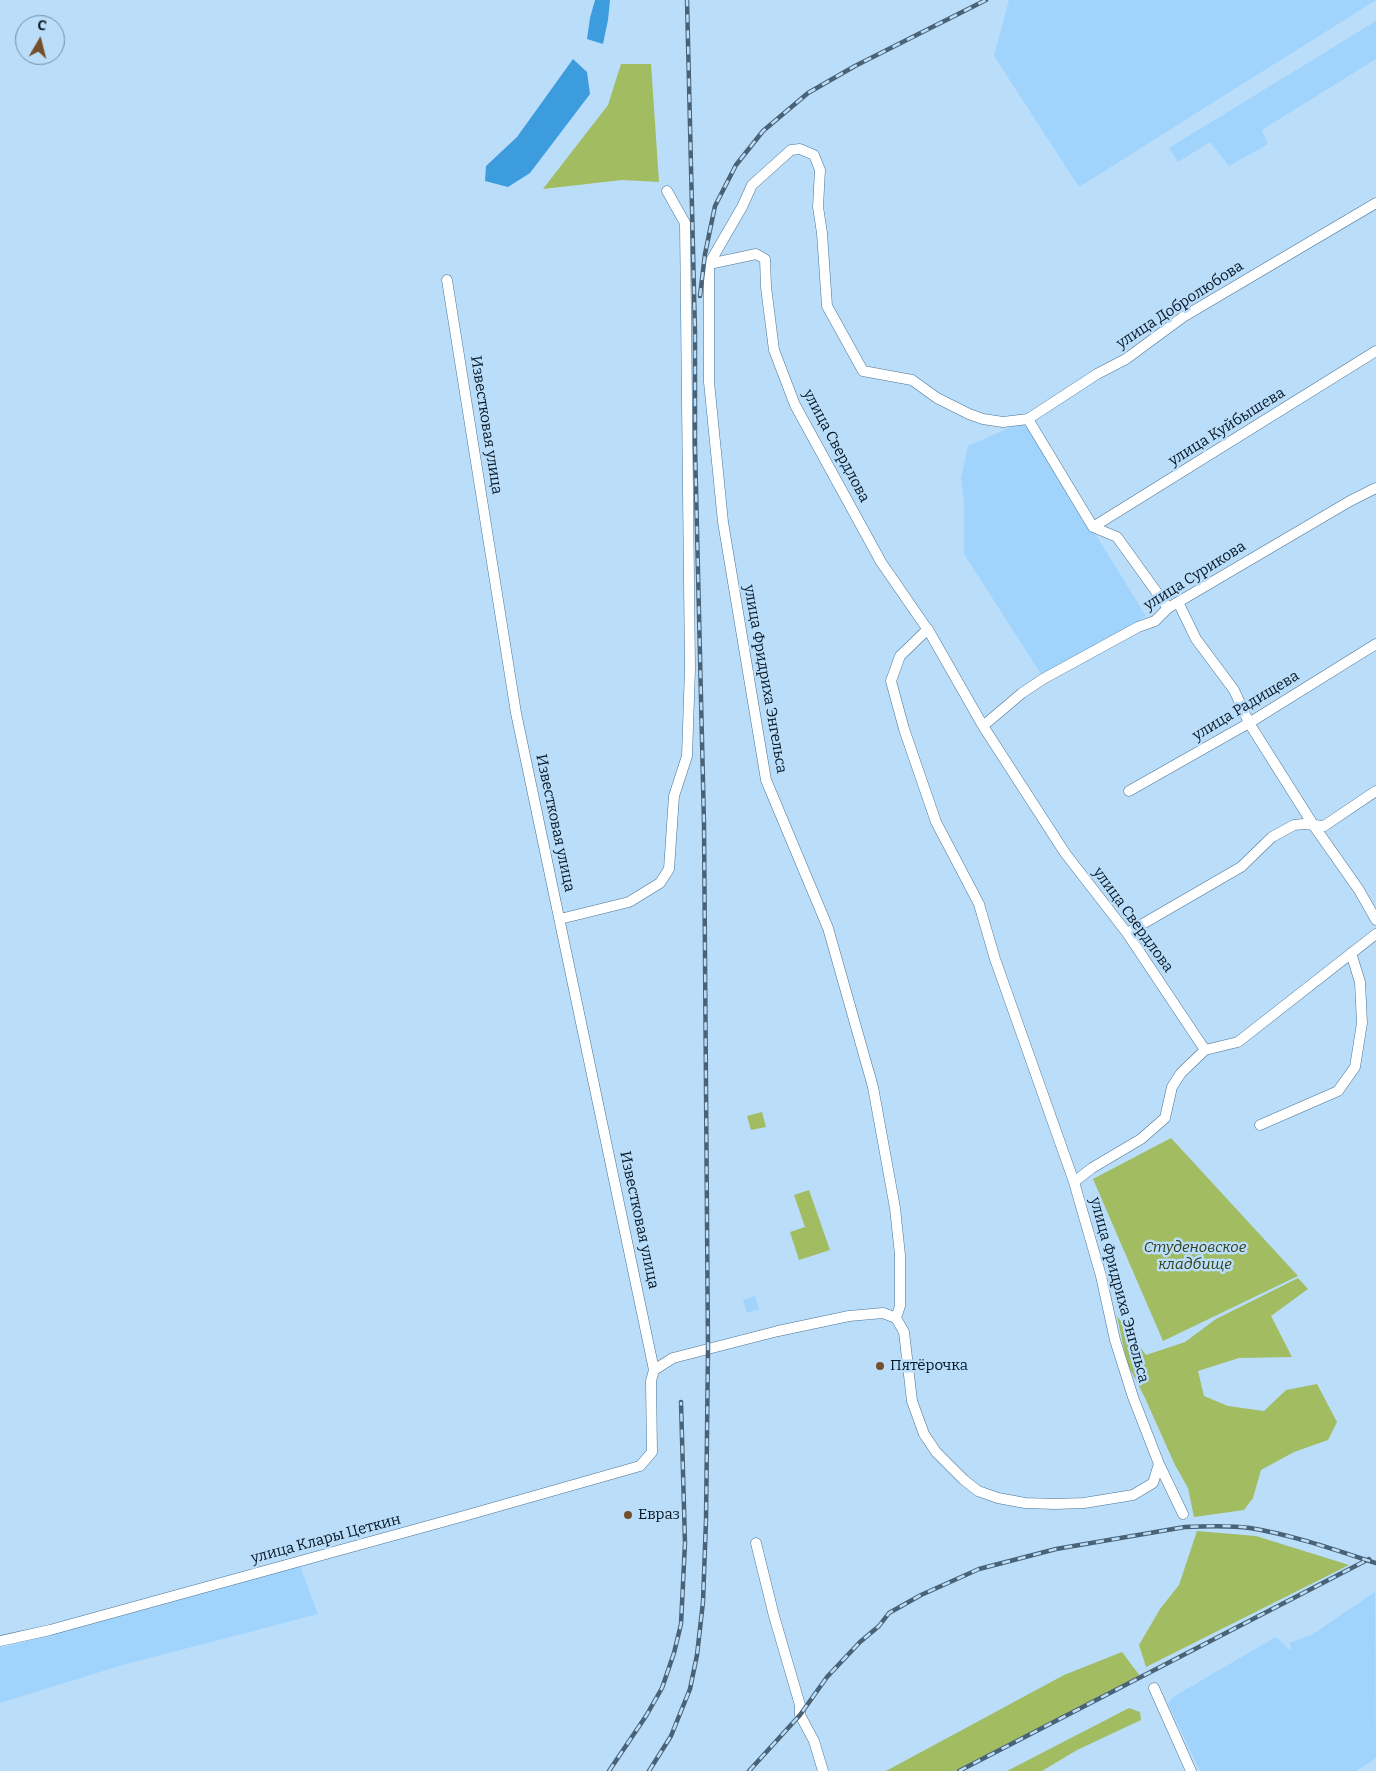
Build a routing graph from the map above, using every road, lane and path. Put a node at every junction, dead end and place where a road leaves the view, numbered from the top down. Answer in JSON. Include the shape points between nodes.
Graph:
{"nodes":[{"id":1,"x":667,"y":191,"type":"dead end"},
{"id":2,"x":1376,"y":203,"type":"edge"},
{"id":3,"x":709,"y":264,"type":"junction"},
{"id":4,"x":447,"y":280,"type":"dead end"},
{"id":5,"x":1376,"y":351,"type":"edge"},
{"id":6,"x":1028,"y":419,"type":"junction"},
{"id":7,"x":1376,"y":488,"type":"edge"},
{"id":8,"x":1093,"y":527,"type":"junction"},
{"id":9,"x":1178,"y":602,"type":"junction"},
{"id":10,"x":1168,"y":608,"type":"junction"},
{"id":11,"x":928,"y":629,"type":"junction"},
{"id":12,"x":1376,"y":644,"type":"edge"},
{"id":13,"x":1249,"y":723,"type":"junction"},
{"id":14,"x":983,"y":726,"type":"junction"},
{"id":15,"x":1129,"y":791,"type":"dead end"},
{"id":16,"x":1376,"y":792,"type":"edge"},
{"id":17,"x":1314,"y":826,"type":"junction"},
{"id":18,"x":560,"y":919,"type":"junction"},
{"id":19,"x":1376,"y":920,"type":"edge"},
{"id":20,"x":1127,"y":932,"type":"junction"},
{"id":21,"x":1376,"y":934,"type":"edge"},
{"id":22,"x":1351,"y":953,"type":"junction"},
{"id":23,"x":1205,"y":1050,"type":"junction"},
{"id":24,"x":1260,"y":1125,"type":"dead end"},
{"id":25,"x":1074,"y":1182,"type":"junction"},
{"id":26,"x":896,"y":1318,"type":"junction"},
{"id":27,"x":654,"y":1370,"type":"junction"},
{"id":28,"x":1159,"y":1464,"type":"junction"},
{"id":29,"x":1183,"y":1514,"type":"dead end"},
{"id":30,"x":756,"y":1543,"type":"dead end"},
{"id":31,"x":0,"y":1641,"type":"edge"},
{"id":32,"x":1154,"y":1688,"type":"dead end"},
{"id":33,"x":823,"y":1771,"type":"edge"},
{"id":34,"x":1191,"y":1771,"type":"edge"}],
"edges":[{"from":1,"to":18,"type":"street","via":[[685,223],[690,669],[687,756],[674,796],[669,869],[660,883],[629,902]]},
{"from":2,"to":6,"type":"street","name":"улица Добролюбова","via":[[1183,318],[1126,359]]},
{"from":3,"to":6,"type":"street","via":[[752,185],[791,150],[800,149],[814,156],[820,170],[818,207],[828,306],[863,370],[912,380],[937,398],[984,419],[1003,422]]},
{"from":3,"to":11,"type":"street","name":"улица Свердлова","via":[[756,254],[765,260],[774,350],[795,406],[881,562]]},
{"from":3,"to":26,"type":"street","name":"улица Фридриха Энгельса","via":[[709,382],[724,522],[766,780],[828,928],[873,1087],[895,1208],[900,1255],[900,1306]]},
{"from":4,"to":18,"type":"street","name":"Известковая улица","via":[[516,713]]},
{"from":5,"to":8,"type":"street","name":"улица Куйбышева"},
{"from":6,"to":8,"type":"street"},
{"from":7,"to":9,"type":"street","name":"улица Сурикова"},
{"from":8,"to":10,"type":"street","via":[[1117,538]]},
{"from":9,"to":10,"type":"street","name":"улица Сурикова"},
{"from":9,"to":13,"type":"street","via":[[1196,639],[1234,690]]},
{"from":10,"to":14,"type":"street","name":"улица Сурикова","via":[[1155,621],[1042,679]]},
{"from":11,"to":14,"type":"street","name":"улица Свердлова"},
{"from":11,"to":25,"type":"street","via":[[900,656],[891,681],[936,822],[979,904],[995,959]]},
{"from":12,"to":13,"type":"street","name":"улица Радищева"},
{"from":13,"to":15,"type":"street","name":"улица Радищева"},
{"from":13,"to":17,"type":"street"},
{"from":14,"to":20,"type":"street","name":"улица Свердлова","via":[[1065,853]]},
{"from":16,"to":17,"type":"street","via":[[1324,826]]},
{"from":17,"to":19,"type":"street"},
{"from":17,"to":20,"type":"street","via":[[1294,825],[1272,837],[1241,867]]},
{"from":18,"to":27,"type":"street","name":"Известковая улица"},
{"from":20,"to":23,"type":"street","name":"улица Свердлова"},
{"from":21,"to":22,"type":"street"},
{"from":22,"to":23,"type":"street","via":[[1238,1042]]},
{"from":22,"to":24,"type":"street","via":[[1360,982],[1362,1022],[1355,1067],[1338,1091]]},
{"from":23,"to":25,"type":"street","name":"улица Фридриха Энгельса","via":[[1181,1072],[1172,1087],[1165,1118],[1141,1139]]},
{"from":25,"to":28,"type":"street","name":"улица Фридриха Энгельса","via":[[1101,1276],[1115,1340]]},
{"from":26,"to":27,"type":"street","via":[[883,1313],[849,1316],[778,1331],[673,1358]]},
{"from":26,"to":28,"type":"street","via":[[904,1332],[912,1401],[924,1434],[936,1452],[978,1491],[1025,1503],[1094,1501],[1133,1495],[1153,1483]]},
{"from":27,"to":31,"type":"street","name":"улица Клары Цеткин","via":[[651,1381],[652,1452],[640,1466],[68,1625]]},
{"from":28,"to":29,"type":"street","name":"улица Фридриха Энгельса"},
{"from":30,"to":33,"type":"street","via":[[800,1715],[814,1741]]},
{"from":32,"to":34,"type":"street"}]}
